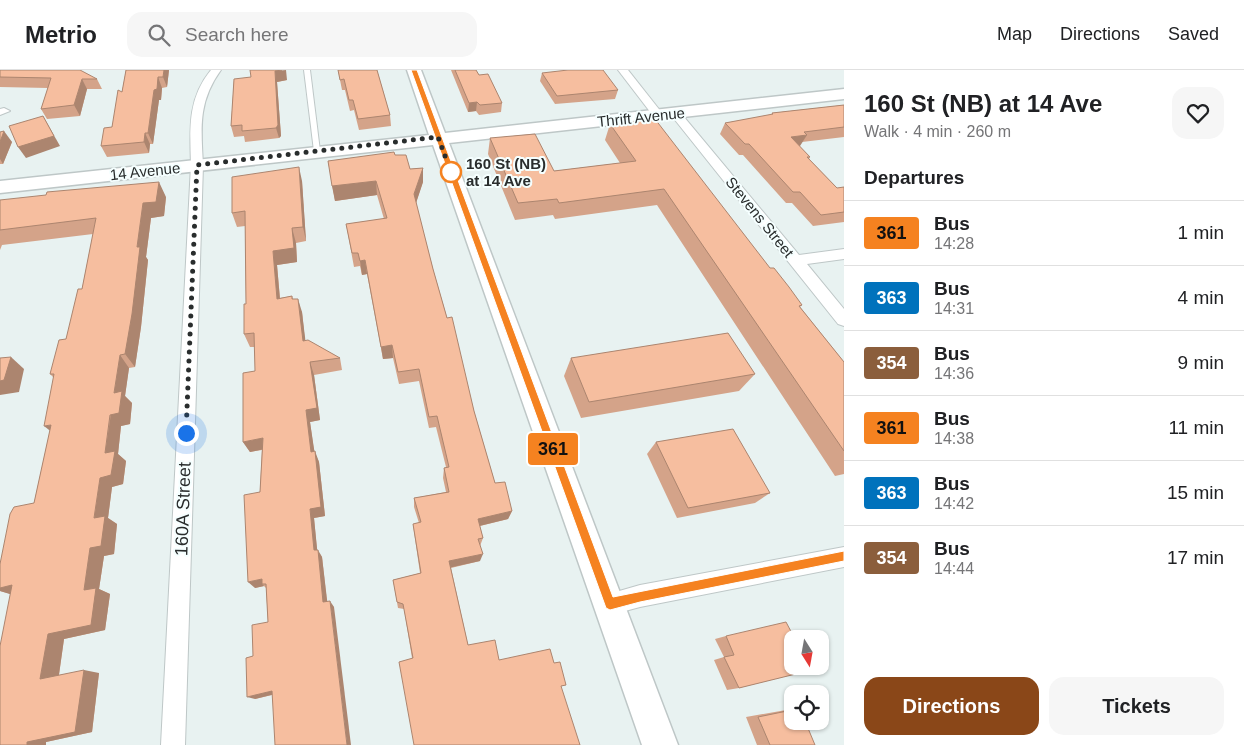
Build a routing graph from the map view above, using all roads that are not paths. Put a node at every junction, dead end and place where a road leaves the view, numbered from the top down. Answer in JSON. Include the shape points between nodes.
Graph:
{"nodes":[{"id":1,"x":216,"y":70,"type":"edge"},
{"id":2,"x":307,"y":70,"type":"edge"},
{"id":3,"x":414,"y":70,"type":"edge"},
{"id":4,"x":623,"y":70,"type":"edge"},
{"id":5,"x":844,"y":94,"type":"edge"},
{"id":6,"x":675,"y":113,"type":"junction"},
{"id":7,"x":658,"y":115,"type":"junction"},
{"id":8,"x":438,"y":137,"type":"junction"},
{"id":9,"x":317,"y":151,"type":"junction"},
{"id":10,"x":197,"y":165,"type":"junction"},
{"id":11,"x":0,"y":187,"type":"edge"},
{"id":12,"x":844,"y":254,"type":"edge"},
{"id":13,"x":796,"y":261,"type":"junction"},
{"id":14,"x":844,"y":320,"type":"edge"},
{"id":15,"x":844,"y":557,"type":"edge"},
{"id":16,"x":610,"y":604,"type":"junction"},
{"id":17,"x":173,"y":745,"type":"edge"},
{"id":18,"x":660,"y":745,"type":"edge"}],
"edges":[{"from":1,"to":10,"type":"street","name":"160A Street","via":[[198,98]]},
{"from":2,"to":9,"type":"lane"},
{"from":3,"to":8,"type":"street"},
{"from":4,"to":7,"type":"street"},
{"from":5,"to":6,"type":"street","name":"Thrift Avenue"},
{"from":6,"to":7,"type":"street","name":"Thrift Avenue"},
{"from":6,"to":13,"type":"street","name":"Stevens Street"},
{"from":7,"to":8,"type":"street","name":"Thrift Avenue"},
{"from":8,"to":9,"type":"street","name":"14 Avenue"},
{"from":8,"to":16,"type":"street"},
{"from":9,"to":10,"type":"street","name":"14 Avenue"},
{"from":10,"to":11,"type":"street","name":"14 Avenue"},
{"from":10,"to":17,"type":"street","name":"160A Street"},
{"from":12,"to":13,"type":"street"},
{"from":13,"to":14,"type":"street","name":"Stevens Street"},
{"from":15,"to":16,"type":"street"},
{"from":16,"to":18,"type":"street"}]}
